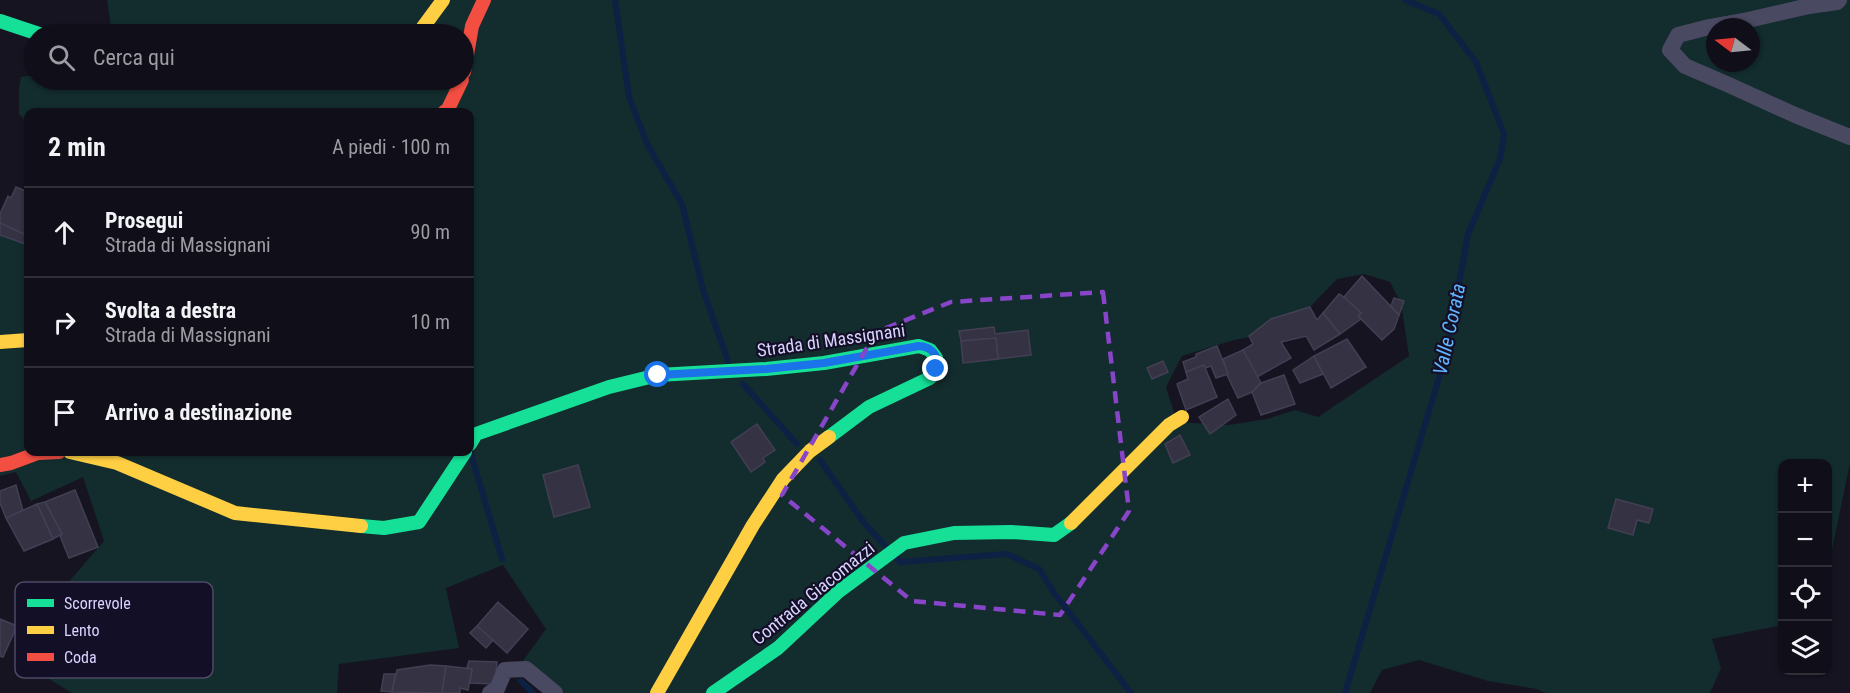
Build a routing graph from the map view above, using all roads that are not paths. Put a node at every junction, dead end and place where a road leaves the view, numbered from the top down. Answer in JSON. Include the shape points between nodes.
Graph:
{"nodes":[{"id":1,"x":444,"y":0,"type":"edge"},
{"id":2,"x":484,"y":0,"type":"edge"},
{"id":3,"x":1839,"y":0,"type":"edge"},
{"id":4,"x":0,"y":21,"type":"edge"},
{"id":5,"x":426,"y":24,"type":"edge"},
{"id":6,"x":473,"y":24,"type":"edge"},
{"id":7,"x":24,"y":29,"type":"edge"},
{"id":8,"x":457,"y":90,"type":"edge"},
{"id":9,"x":448,"y":108,"type":"edge"},
{"id":10,"x":1850,"y":137,"type":"edge"},
{"id":11,"x":24,"y":340,"type":"edge"},
{"id":12,"x":0,"y":342,"type":"edge"},
{"id":13,"x":1182,"y":417,"type":"dead end"},
{"id":14,"x":474,"y":437,"type":"edge"},
{"id":15,"x":31,"y":456,"type":"edge"},
{"id":16,"x":87,"y":456,"type":"edge"},
{"id":17,"x":462,"y":456,"type":"edge"},
{"id":18,"x":4,"y":467,"type":"edge"},
{"id":19,"x":490,"y":693,"type":"edge"},
{"id":20,"x":555,"y":693,"type":"edge"},
{"id":21,"x":657,"y":693,"type":"edge"},
{"id":22,"x":713,"y":693,"type":"edge"}],
"edges":[{"from":1,"to":5,"type":"street"},
{"from":2,"to":6,"type":"street"},
{"from":3,"to":10,"type":"street","via":[[1678,35],[1671,50],[1685,66]]},
{"from":4,"to":7,"type":"street"},
{"from":8,"to":9,"type":"street"},
{"from":11,"to":12,"type":"street"},
{"from":13,"to":22,"type":"street","name":"Contrada Giacomazzi","via":[[1054,535],[954,533],[904,543],[838,592],[778,648]]},
{"from":14,"to":21,"type":"street","name":"Strada di Massignani","via":[[609,387],[658,375],[824,363],[919,346],[934,353],[938,364],[930,378],[869,407],[810,451],[783,479]]},
{"from":15,"to":18,"type":"street"},
{"from":16,"to":17,"type":"street","via":[[117,463],[236,513],[384,528],[419,522]]},
{"from":19,"to":20,"type":"street","via":[[497,689],[505,670],[526,669]]}]}
